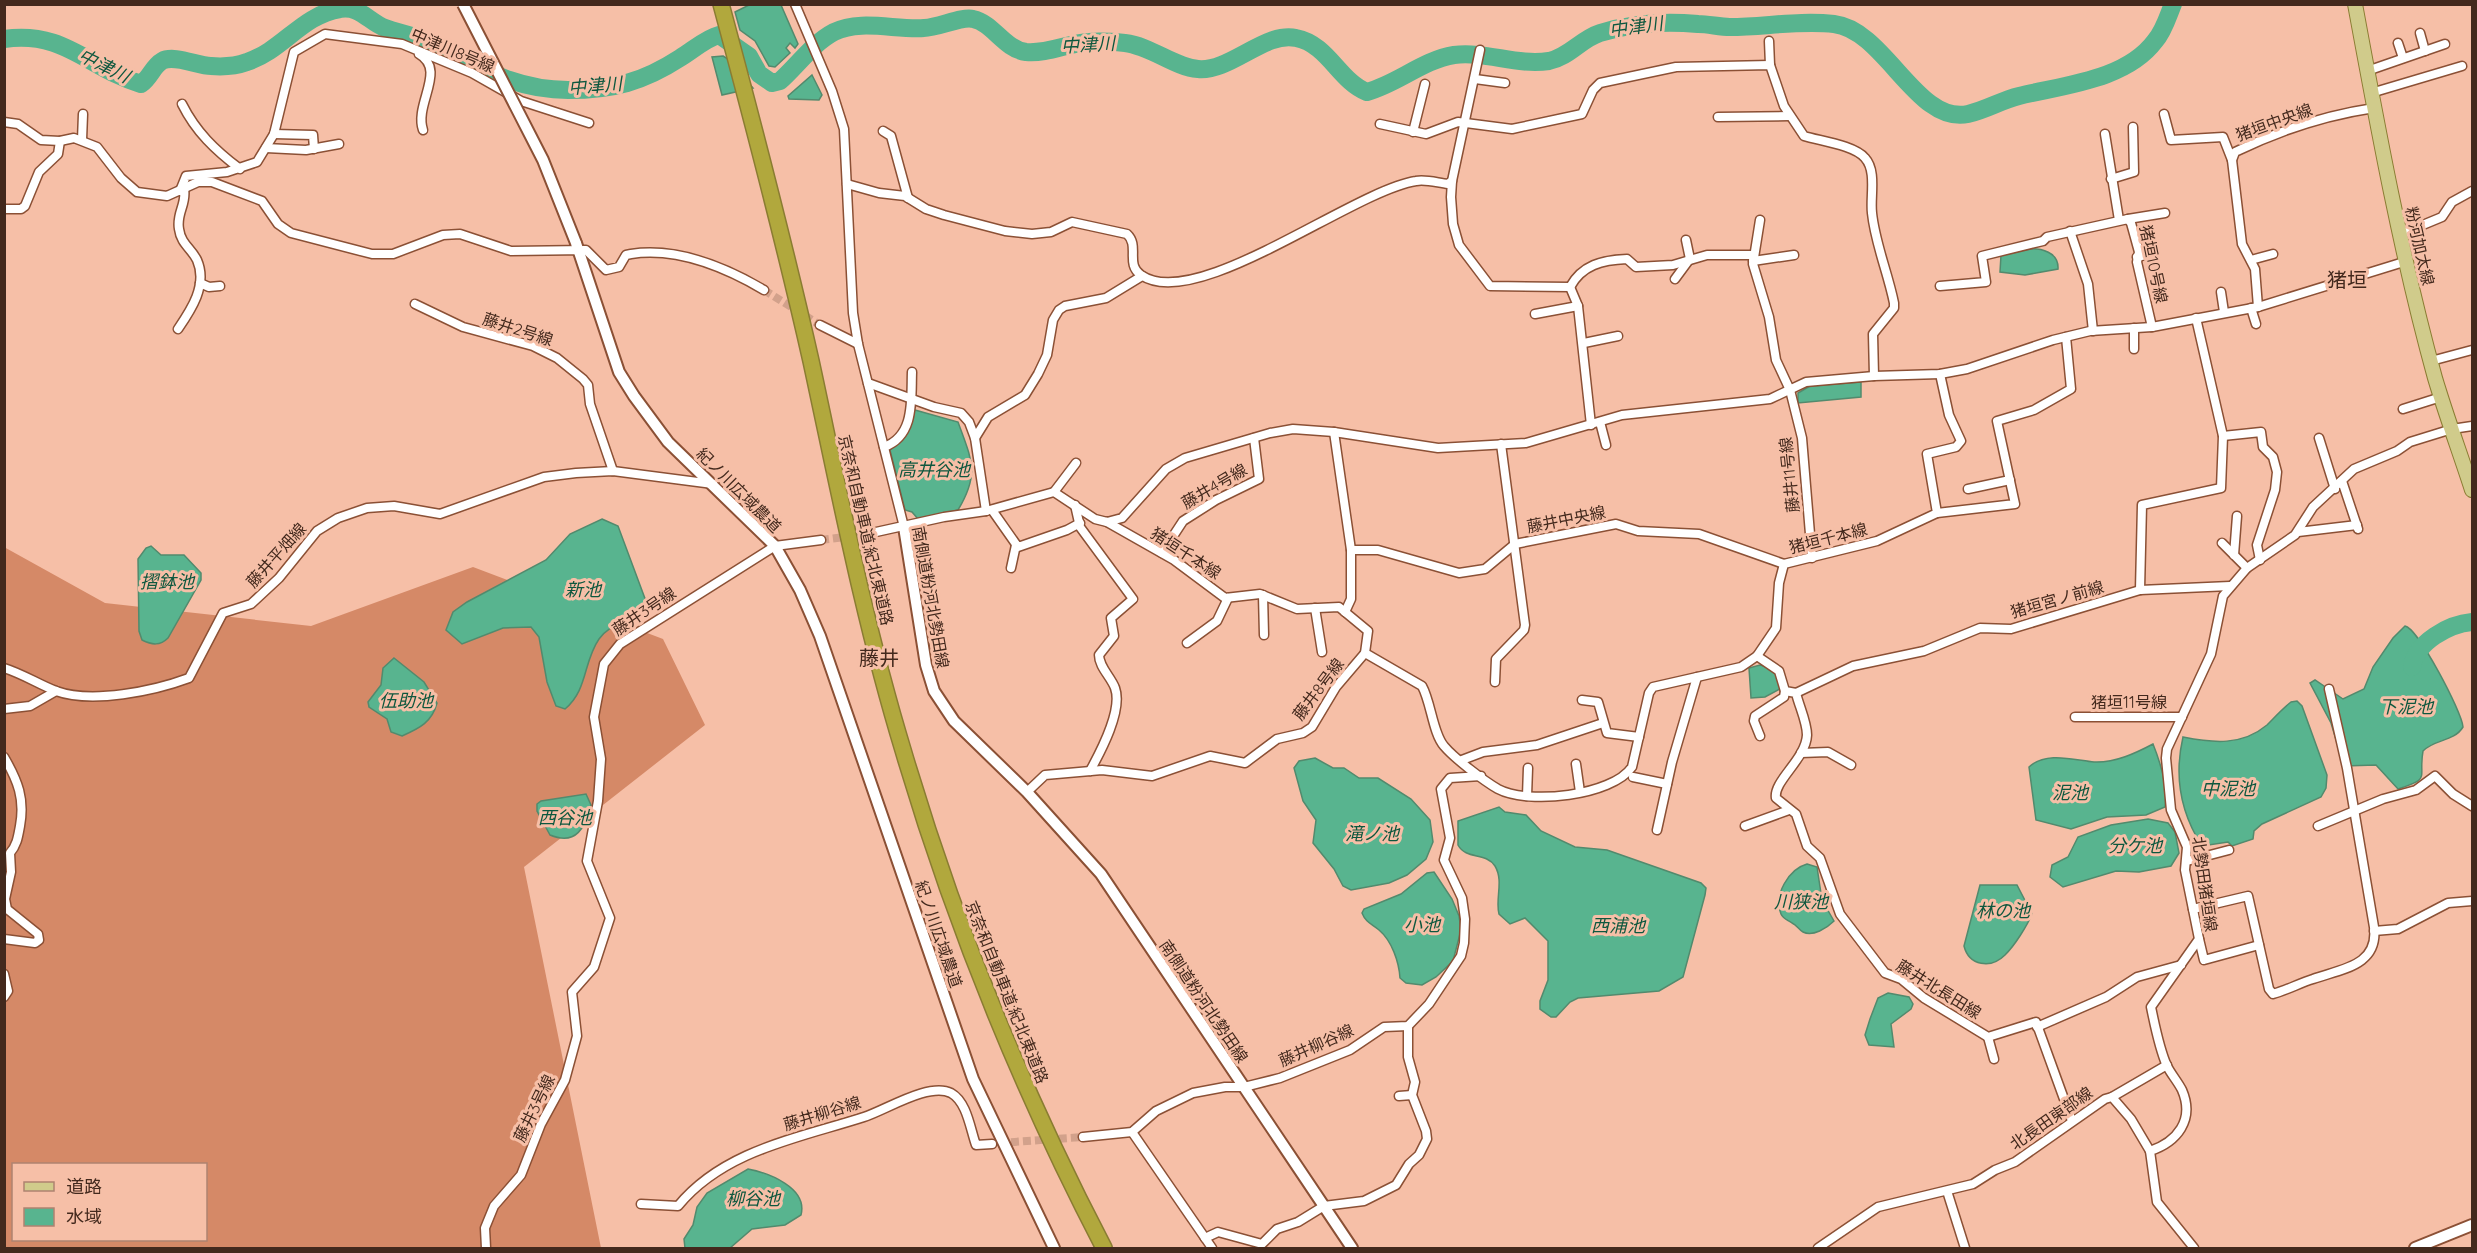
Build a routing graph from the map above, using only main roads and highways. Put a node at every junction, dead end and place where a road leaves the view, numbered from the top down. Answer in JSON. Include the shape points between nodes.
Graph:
{"nodes":[{"id":1,"x":721,"y":4,"type":"edge"},
{"id":2,"x":2355,"y":4,"type":"edge"},
{"id":3,"x":2469,"y":469,"type":"edge"},
{"id":4,"x":2472,"y":490,"type":"edge"},
{"id":5,"x":1104,"y":1248,"type":"edge"}],
"edges":[{"from":1,"to":5,"type":"highway","name":"京奈和自動車道;紀北東道路","via":[[810,360],[852,557],[927,828],[996,1019]]},
{"from":2,"to":3,"type":"main road","name":"粉河加太線","via":[[2374,108],[2431,361]]},
{"from":3,"to":4,"type":"main road","name":"粉河加太線"}]}
